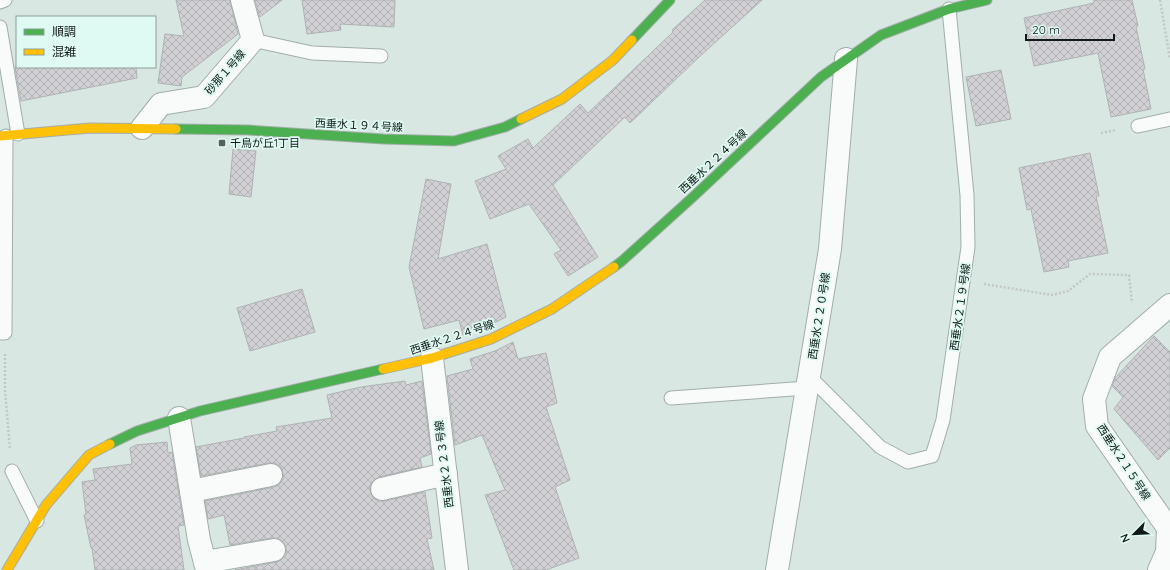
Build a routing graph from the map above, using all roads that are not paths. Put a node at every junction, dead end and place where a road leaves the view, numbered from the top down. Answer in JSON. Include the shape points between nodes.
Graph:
{"nodes":[{"id":1,"x":5,"y":0,"type":"edge"},
{"id":2,"x":242,"y":0,"type":"edge"},
{"id":3,"x":670,"y":0,"type":"edge"},
{"id":4,"x":987,"y":0,"type":"edge"},
{"id":5,"x":0,"y":2,"type":"edge"},
{"id":6,"x":948,"y":5,"type":"edge"},
{"id":7,"x":0,"y":27,"type":"edge"},
{"id":8,"x":253,"y":40,"type":"junction"},
{"id":9,"x":381,"y":56,"type":"dead end"},
{"id":10,"x":846,"y":60,"type":"junction"},
{"id":11,"x":1170,"y":119,"type":"edge"},
{"id":12,"x":1138,"y":126,"type":"dead end"},
{"id":13,"x":142,"y":128,"type":"junction"},
{"id":14,"x":8,"y":136,"type":"edge"},
{"id":15,"x":1170,"y":306,"type":"edge"},
{"id":16,"x":3,"y":333,"type":"edge"},
{"id":17,"x":432,"y":358,"type":"junction"},
{"id":18,"x":808,"y":382,"type":"junction"},
{"id":19,"x":671,"y":398,"type":"dead end"},
{"id":20,"x":179,"y":418,"type":"junction"},
{"id":21,"x":12,"y":471,"type":"road end"},
{"id":22,"x":446,"y":474,"type":"junction"},
{"id":23,"x":271,"y":475,"type":"dead end"},
{"id":24,"x":382,"y":489,"type":"dead end"},
{"id":25,"x":191,"y":491,"type":"junction"},
{"id":26,"x":37,"y":521,"type":"junction"},
{"id":27,"x":274,"y":550,"type":"dead end"},
{"id":28,"x":206,"y":566,"type":"edge"},
{"id":29,"x":7,"y":570,"type":"edge"},
{"id":30,"x":457,"y":570,"type":"edge"},
{"id":31,"x":777,"y":570,"type":"edge"},
{"id":32,"x":1159,"y":570,"type":"edge"}],
"edges":[{"from":1,"to":5,"type":"lane"},
{"from":2,"to":8,"type":"street","name":"砂那１号線"},
{"from":3,"to":13,"type":"street","name":"西垂水１９４号線","via":[[613,60],[562,99],[505,126],[454,141],[248,130]]},
{"from":4,"to":6,"type":"street","name":"西垂水２２４号線"},
{"from":6,"to":10,"type":"street","name":"西垂水２２４号線","via":[[881,35]]},
{"from":6,"to":18,"type":"lane","name":"西垂水２１９号線","via":[[967,195],[968,247],[943,420],[932,456],[908,462],[880,447]]},
{"from":7,"to":14,"type":"lane"},
{"from":8,"to":9,"type":"lane","via":[[312,53]]},
{"from":8,"to":13,"type":"street","name":"砂那１号線","via":[[204,97],[161,104]]},
{"from":10,"to":17,"type":"street","name":"西垂水２２４号線","via":[[820,77],[622,261],[552,309],[491,339]]},
{"from":10,"to":18,"type":"street","name":"西垂水２２０号線","via":[[830,249]]},
{"from":11,"to":12,"type":"lane"},
{"from":13,"to":14,"type":"street","name":"西垂水１９４号線","via":[[90,128]]},
{"from":14,"to":16,"type":"lane"},
{"from":15,"to":32,"type":"street","name":"西垂水２１５号線","via":[[1110,357],[1094,399],[1097,426],[1168,528],[1168,552]]},
{"from":17,"to":20,"type":"street","name":"西垂水２２４号線"},
{"from":17,"to":22,"type":"street","name":"西垂水２２３号線"},
{"from":18,"to":19,"type":"lane"},
{"from":18,"to":31,"type":"street","name":"西垂水２２０号線"},
{"from":20,"to":25,"type":"street"},
{"from":20,"to":26,"type":"street","name":"西垂水２２４号線","via":[[137,431],[89,455],[46,505]]},
{"from":21,"to":26,"type":"lane"},
{"from":22,"to":24,"type":"street"},
{"from":22,"to":30,"type":"street","name":"西垂水２２３号線"},
{"from":23,"to":25,"type":"street"},
{"from":25,"to":28,"type":"street"},
{"from":26,"to":29,"type":"street","name":"西垂水２２４号線"},
{"from":27,"to":28,"type":"street"}]}
